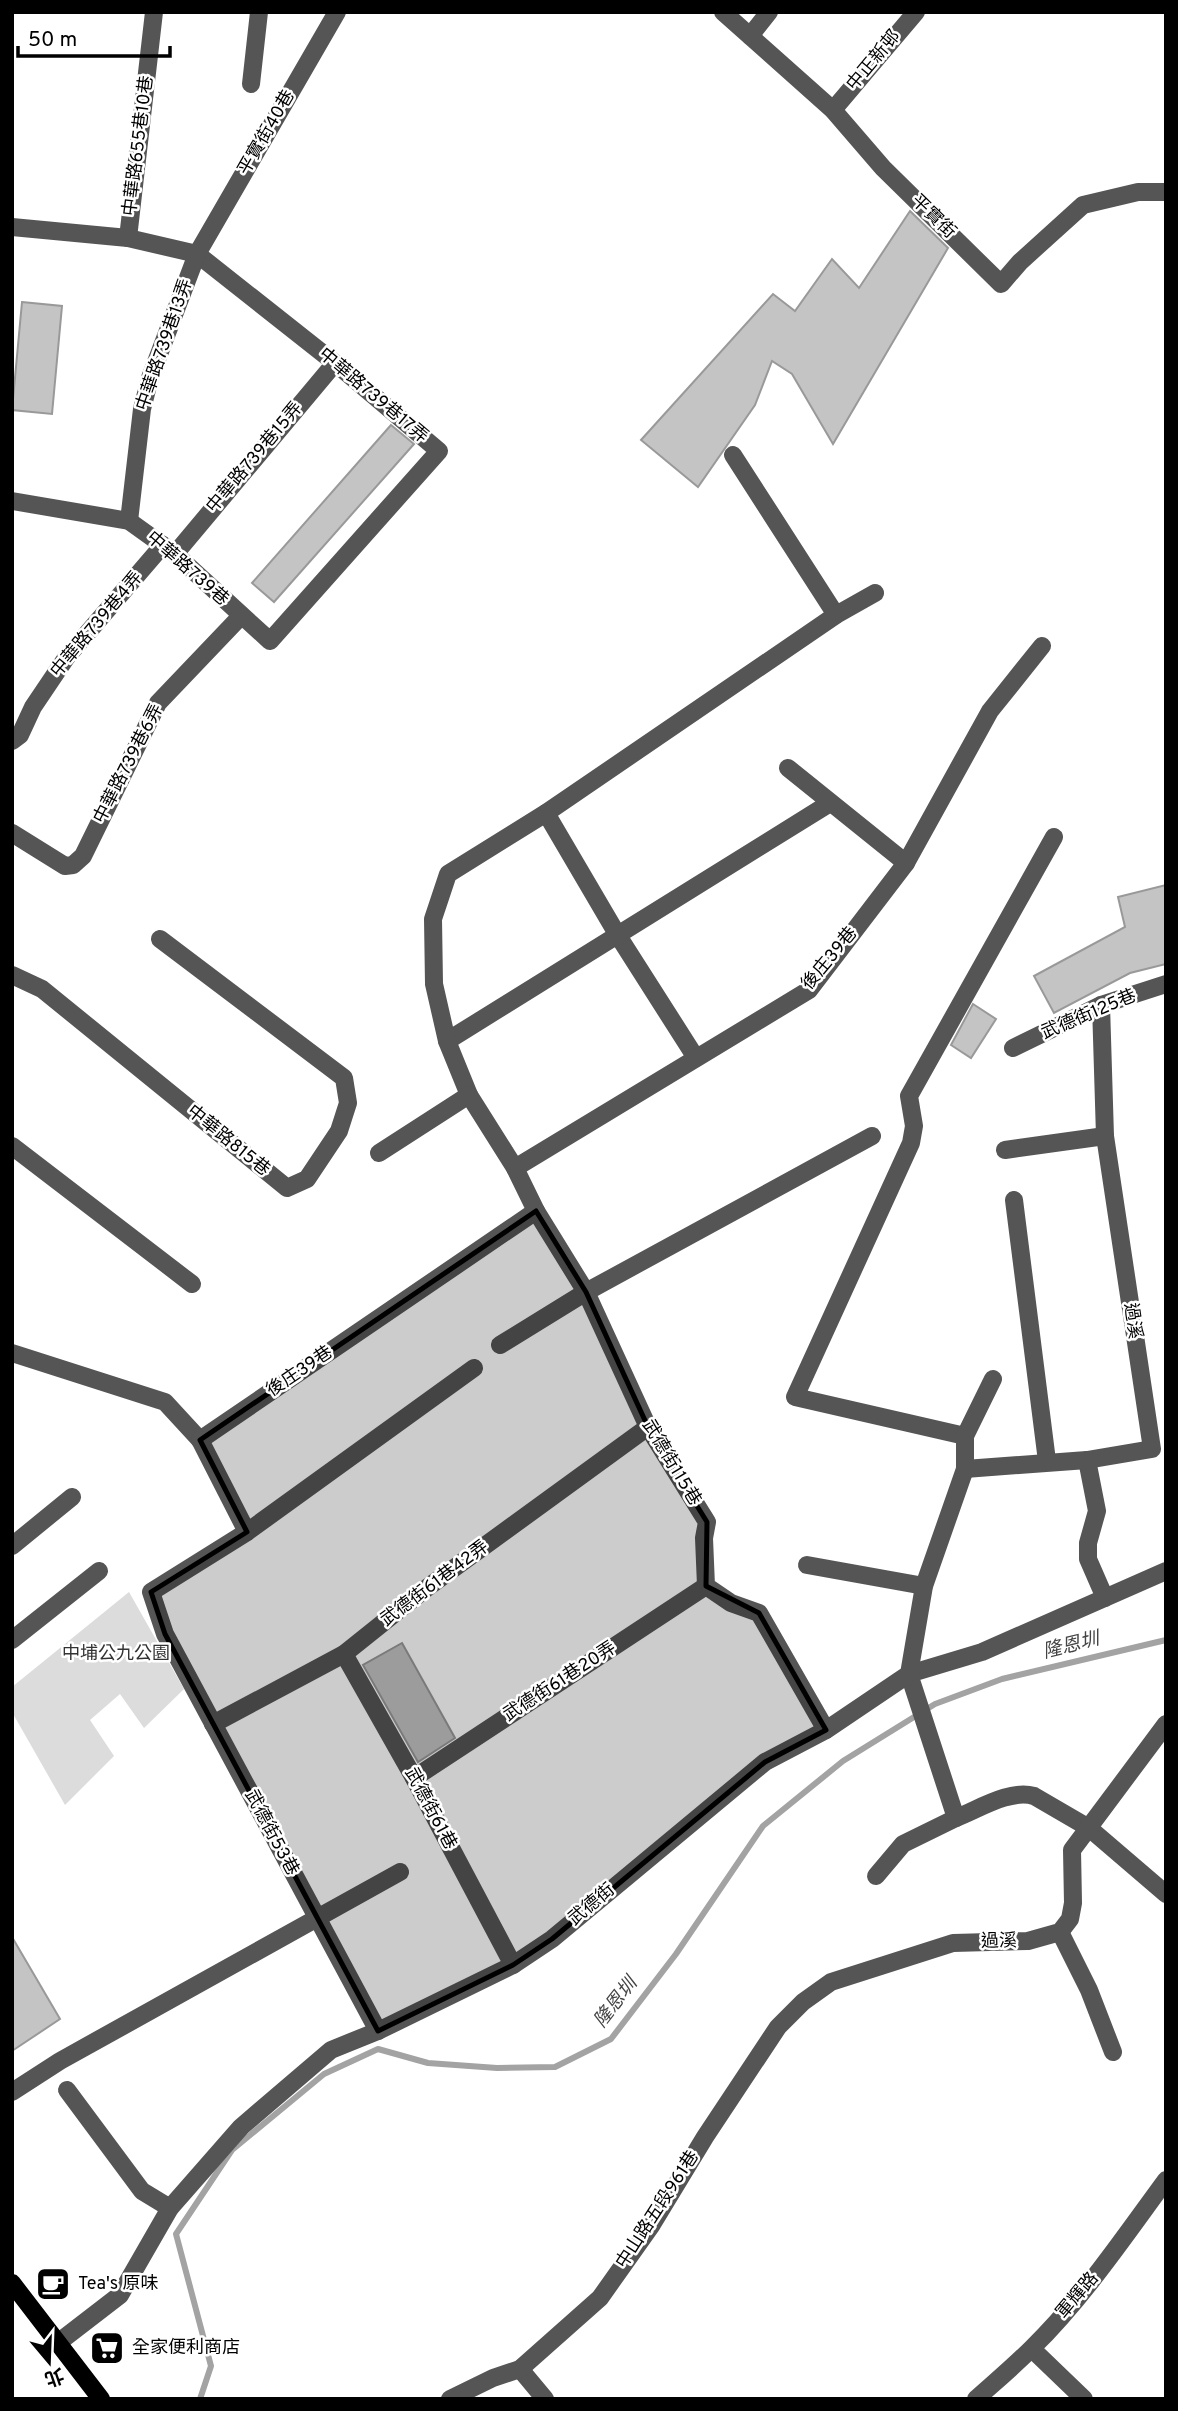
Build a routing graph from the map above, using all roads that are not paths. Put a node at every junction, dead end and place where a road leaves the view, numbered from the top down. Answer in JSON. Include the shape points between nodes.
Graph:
{"nodes":[{"id":1,"x":154,"y":12,"type":"edge"},
{"id":2,"x":260,"y":12,"type":"edge"},
{"id":3,"x":337,"y":12,"type":"edge"},
{"id":4,"x":723,"y":12,"type":"edge"},
{"id":5,"x":769,"y":12,"type":"edge"},
{"id":6,"x":915,"y":12,"type":"edge"},
{"id":7,"x":750,"y":36,"type":"junction"},
{"id":8,"x":251,"y":84,"type":"dead end"},
{"id":9,"x":833,"y":110,"type":"junction"},
{"id":10,"x":1166,"y":192,"type":"edge"},
{"id":11,"x":12,"y":227,"type":"edge"},
{"id":12,"x":128,"y":238,"type":"junction"},
{"id":13,"x":197,"y":254,"type":"junction"},
{"id":14,"x":335,"y":363,"type":"junction"},
{"id":15,"x":733,"y":455,"type":"dead end"},
{"id":16,"x":12,"y":501,"type":"edge"},
{"id":17,"x":129,"y":520,"type":"junction"},
{"id":18,"x":169,"y":550,"type":"junction"},
{"id":19,"x":875,"y":593,"type":"dead end"},
{"id":20,"x":836,"y":615,"type":"junction"},
{"id":21,"x":241,"y":616,"type":"junction"},
{"id":22,"x":270,"y":641,"type":"joint"},
{"id":23,"x":1042,"y":646,"type":"dead end"},
{"id":24,"x":12,"y":741,"type":"edge"},
{"id":25,"x":788,"y":768,"type":"dead end"},
{"id":26,"x":830,"y":803,"type":"junction"},
{"id":27,"x":546,"y":813,"type":"junction"},
{"id":28,"x":12,"y":833,"type":"edge"},
{"id":29,"x":1054,"y":836,"type":"dead end"},
{"id":30,"x":906,"y":863,"type":"junction"},
{"id":31,"x":617,"y":934,"type":"junction"},
{"id":32,"x":160,"y":939,"type":"dead end"},
{"id":33,"x":12,"y":975,"type":"edge"},
{"id":34,"x":1166,"y":984,"type":"edge"},
{"id":35,"x":1101,"y":1005,"type":"junction"},
{"id":36,"x":447,"y":1041,"type":"junction"},
{"id":37,"x":1013,"y":1048,"type":"dead end"},
{"id":38,"x":696,"y":1058,"type":"junction"},
{"id":39,"x":469,"y":1096,"type":"junction"},
{"id":40,"x":872,"y":1136,"type":"dead end"},
{"id":41,"x":1105,"y":1136,"type":"junction"},
{"id":42,"x":12,"y":1146,"type":"edge"},
{"id":43,"x":1005,"y":1150,"type":"dead end"},
{"id":44,"x":379,"y":1153,"type":"dead end"},
{"id":45,"x":515,"y":1168,"type":"junction"},
{"id":46,"x":1014,"y":1200,"type":"dead end"},
{"id":47,"x":536,"y":1212,"type":"junction"},
{"id":48,"x":192,"y":1284,"type":"dead end"},
{"id":49,"x":586,"y":1292,"type":"junction"},
{"id":50,"x":500,"y":1345,"type":"dead end"},
{"id":51,"x":12,"y":1353,"type":"edge"},
{"id":52,"x":474,"y":1368,"type":"dead end"},
{"id":53,"x":993,"y":1378,"type":"dead end"},
{"id":54,"x":648,"y":1427,"type":"junction"},
{"id":55,"x":965,"y":1436,"type":"junction"},
{"id":56,"x":200,"y":1440,"type":"junction"},
{"id":57,"x":1087,"y":1460,"type":"junction"},
{"id":58,"x":1047,"y":1461,"type":"junction"},
{"id":59,"x":965,"y":1469,"type":"junction"},
{"id":60,"x":72,"y":1497,"type":"dead end"},
{"id":61,"x":247,"y":1532,"type":"junction"},
{"id":62,"x":12,"y":1546,"type":"edge"},
{"id":63,"x":807,"y":1564,"type":"dead end"},
{"id":64,"x":99,"y":1571,"type":"dead end"},
{"id":65,"x":1166,"y":1571,"type":"edge"},
{"id":66,"x":706,"y":1586,"type":"junction"},
{"id":67,"x":924,"y":1586,"type":"junction"},
{"id":68,"x":1105,"y":1598,"type":"junction"},
{"id":69,"x":12,"y":1640,"type":"edge"},
{"id":70,"x":344,"y":1654,"type":"junction"},
{"id":71,"x":909,"y":1674,"type":"junction"},
{"id":72,"x":213,"y":1724,"type":"junction"},
{"id":73,"x":1166,"y":1724,"type":"edge"},
{"id":74,"x":826,"y":1730,"type":"junction"},
{"id":75,"x":414,"y":1778,"type":"junction"},
{"id":76,"x":956,"y":1818,"type":"junction"},
{"id":77,"x":1089,"y":1829,"type":"junction"},
{"id":78,"x":400,"y":1872,"type":"dead end"},
{"id":79,"x":876,"y":1876,"type":"dead end"},
{"id":80,"x":1166,"y":1894,"type":"edge"},
{"id":81,"x":317,"y":1917,"type":"junction"},
{"id":82,"x":1060,"y":1932,"type":"junction"},
{"id":83,"x":513,"y":1965,"type":"junction"},
{"id":84,"x":831,"y":1982,"type":"joint"},
{"id":85,"x":378,"y":2031,"type":"junction"},
{"id":86,"x":1113,"y":2052,"type":"dead end"},
{"id":87,"x":67,"y":2090,"type":"dead end"},
{"id":88,"x":12,"y":2092,"type":"edge"},
{"id":89,"x":1166,"y":2180,"type":"edge"},
{"id":90,"x":170,"y":2208,"type":"junction"},
{"id":91,"x":12,"y":2283,"type":"edge"},
{"id":92,"x":59,"y":2342,"type":"junction"},
{"id":93,"x":1032,"y":2348,"type":"junction"},
{"id":94,"x":520,"y":2369,"type":"junction"},
{"id":95,"x":101,"y":2399,"type":"edge"},
{"id":96,"x":450,"y":2399,"type":"edge"},
{"id":97,"x":545,"y":2399,"type":"edge"},
{"id":98,"x":976,"y":2399,"type":"edge"},
{"id":99,"x":1084,"y":2399,"type":"edge"}],
"edges":[{"from":1,"to":12,"type":"street","name":"中華路655巷10巷"},
{"from":2,"to":8,"type":"street"},
{"from":3,"to":13,"type":"street","name":"平實街40巷"},
{"from":4,"to":7,"type":"street","name":"平實街"},
{"from":5,"to":7,"type":"street"},
{"from":6,"to":9,"type":"street","name":"中正新邨"},
{"from":7,"to":9,"type":"street","name":"平實街"},
{"from":9,"to":10,"type":"street","name":"平實街","via":[[883,168],[1002,284],[1083,205],[1138,192]]},
{"from":11,"to":12,"type":"street","name":"中華路739巷17弄"},
{"from":12,"to":13,"type":"street","name":"中華路739巷17弄"},
{"from":13,"to":14,"type":"street","name":"中華路739巷17弄"},
{"from":13,"to":17,"type":"street","name":"中華路739巷13弄","via":[[142,408]]},
{"from":14,"to":18,"type":"street","name":"中華路739巷15弄"},
{"from":14,"to":22,"type":"street","name":"中華路739巷17弄","via":[[439,451]]},
{"from":15,"to":20,"type":"street"},
{"from":16,"to":17,"type":"street","name":"中華路739巷"},
{"from":17,"to":18,"type":"street","name":"中華路739巷"},
{"from":18,"to":21,"type":"street","name":"中華路739巷"},
{"from":18,"to":24,"type":"street","name":"中華路739巷4弄","via":[[66,658]]},
{"from":19,"to":20,"type":"street"},
{"from":20,"to":27,"type":"street"},
{"from":21,"to":22,"type":"street","name":"中華路739巷"},
{"from":21,"to":28,"type":"street","name":"中華路739巷6弄","via":[[158,703],[83,856],[65,866]]},
{"from":23,"to":30,"type":"street","name":"後庄39巷","via":[[990,711]]},
{"from":25,"to":26,"type":"street"},
{"from":26,"to":30,"type":"street"},
{"from":26,"to":31,"type":"street"},
{"from":27,"to":31,"type":"street"},
{"from":27,"to":36,"type":"street","via":[[448,874],[433,919],[434,984]]},
{"from":29,"to":55,"type":"street","via":[[909,1096],[914,1126],[911,1143],[795,1397]]},
{"from":30,"to":38,"type":"street","name":"後庄39巷","via":[[808,990]]},
{"from":31,"to":36,"type":"street"},
{"from":31,"to":38,"type":"street"},
{"from":32,"to":33,"type":"street","name":"中華路815巷","via":[[344,1078],[348,1103],[339,1131],[307,1179],[287,1188],[42,989]]},
{"from":34,"to":35,"type":"street","name":"武德街125巷"},
{"from":35,"to":37,"type":"street","name":"武德街125巷"},
{"from":35,"to":41,"type":"street","name":"過溪"},
{"from":36,"to":39,"type":"street"},
{"from":38,"to":45,"type":"street","name":"後庄39巷"},
{"from":39,"to":44,"type":"street"},
{"from":39,"to":45,"type":"street"},
{"from":40,"to":49,"type":"street"},
{"from":41,"to":43,"type":"street"},
{"from":41,"to":57,"type":"street","name":"過溪","via":[[1152,1449]]},
{"from":42,"to":48,"type":"street"},
{"from":45,"to":47,"type":"street"},
{"from":46,"to":58,"type":"street"},
{"from":47,"to":49,"type":"street","name":"武德街115巷"},
{"from":47,"to":56,"type":"street","name":"後庄39巷"},
{"from":49,"to":50,"type":"street"},
{"from":49,"to":54,"type":"street","name":"武德街115巷"},
{"from":51,"to":56,"type":"street","via":[[165,1402]]},
{"from":52,"to":61,"type":"street"},
{"from":53,"to":55,"type":"street"},
{"from":54,"to":66,"type":"street","name":"武德街115巷","via":[[707,1522]]},
{"from":54,"to":70,"type":"street","name":"武德街61巷42弄"},
{"from":55,"to":59,"type":"street"},
{"from":56,"to":61,"type":"street"},
{"from":57,"to":58,"type":"street","name":"過溪"},
{"from":57,"to":68,"type":"street","via":[[1097,1511],[1087,1542],[1088,1559]]},
{"from":58,"to":59,"type":"street","name":"過溪"},
{"from":59,"to":67,"type":"street"},
{"from":60,"to":62,"type":"street"},
{"from":61,"to":72,"type":"street","name":"武德街53巷","via":[[151,1592],[164,1634]]},
{"from":63,"to":67,"type":"street"},
{"from":64,"to":69,"type":"street"},
{"from":65,"to":68,"type":"street","name":"武德街"},
{"from":66,"to":74,"type":"street","via":[[730,1603],[759,1613]]},
{"from":66,"to":75,"type":"street","name":"武德街61巷20弄"},
{"from":67,"to":71,"type":"street"},
{"from":68,"to":71,"type":"street","name":"武德街","via":[[982,1652]]},
{"from":70,"to":72,"type":"street","name":"武德街61巷42弄"},
{"from":70,"to":75,"type":"street","name":"武德街61巷"},
{"from":71,"to":74,"type":"street","name":"武德街"},
{"from":71,"to":76,"type":"street"},
{"from":72,"to":81,"type":"street","name":"武德街53巷"},
{"from":73,"to":77,"type":"street"},
{"from":74,"to":83,"type":"street","name":"武德街","via":[[765,1762],[552,1939]]},
{"from":75,"to":83,"type":"street","name":"武德街61巷"},
{"from":76,"to":77,"type":"street","via":[[1024,1793]]},
{"from":76,"to":79,"type":"street","via":[[903,1844]]},
{"from":77,"to":80,"type":"street"},
{"from":77,"to":82,"type":"street","via":[[1072,1850],[1073,1903],[1070,1919]]},
{"from":78,"to":81,"type":"street"},
{"from":81,"to":85,"type":"street","name":"武德街53巷"},
{"from":81,"to":88,"type":"street"},
{"from":82,"to":84,"type":"street","name":"過溪","via":[[1028,1941],[953,1943]]},
{"from":82,"to":86,"type":"street"},
{"from":83,"to":85,"type":"street","name":"武德街"},
{"from":84,"to":94,"type":"street","name":"中山路五段961巷","via":[[778,2028],[600,2298]]},
{"from":85,"to":90,"type":"street","name":"武德街","via":[[331,2050],[251,2118]]},
{"from":87,"to":90,"type":"street","via":[[142,2191]]},
{"from":89,"to":93,"type":"street","name":"軍輝路"},
{"from":90,"to":92,"type":"street","name":"武德街","via":[[120,2295]]},
{"from":91,"to":92,"type":"main road"},
{"from":92,"to":95,"type":"main road"},
{"from":93,"to":98,"type":"street","name":"軍輝路"},
{"from":93,"to":99,"type":"street"},
{"from":94,"to":96,"type":"street","name":"中山路五段961巷"},
{"from":94,"to":97,"type":"street"}]}
